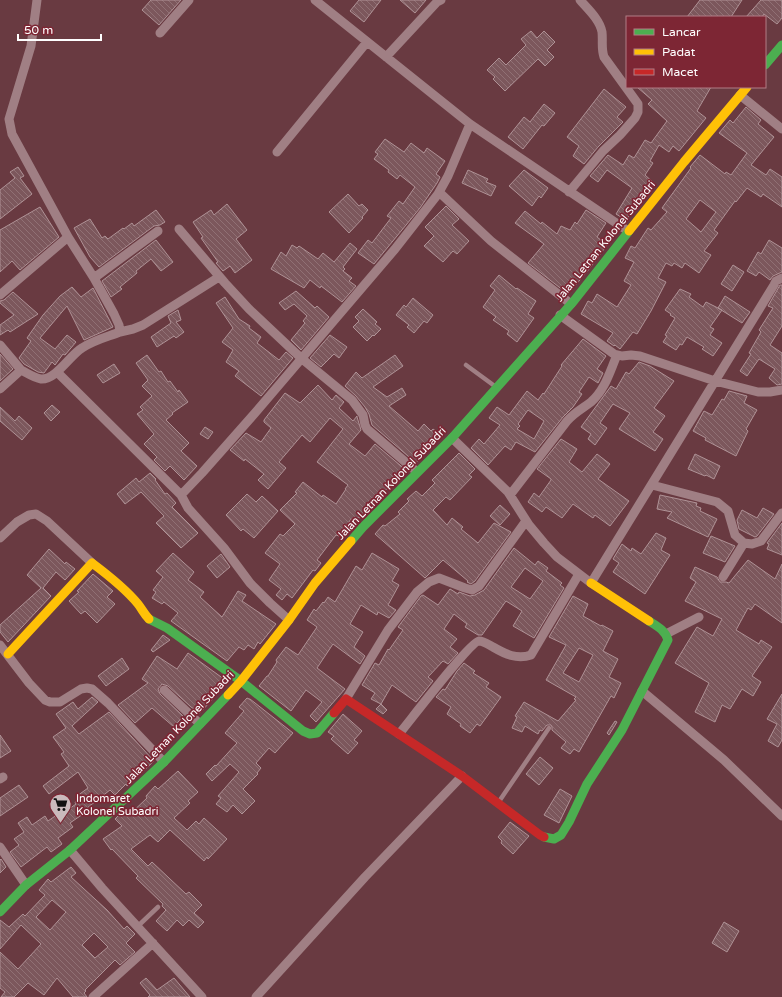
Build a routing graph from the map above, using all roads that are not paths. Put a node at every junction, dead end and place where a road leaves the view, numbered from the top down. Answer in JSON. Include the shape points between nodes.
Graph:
{"nodes":[{"id":1,"x":37,"y":0,"type":"edge"},
{"id":2,"x":189,"y":0,"type":"edge"},
{"id":3,"x":315,"y":0,"type":"edge"},
{"id":4,"x":441,"y":0,"type":"edge"},
{"id":5,"x":580,"y":0,"type":"edge"},
{"id":6,"x":160,"y":34,"type":"dead end"},
{"id":7,"x":367,"y":42,"type":"junction"},
{"id":8,"x":782,"y":45,"type":"edge"},
{"id":9,"x":386,"y":57,"type":"junction"},
{"id":10,"x":766,"y":64,"type":"edge"},
{"id":11,"x":626,"y":88,"type":"edge"},
{"id":12,"x":626,"y":88,"type":"edge"},
{"id":13,"x":746,"y":88,"type":"edge"},
{"id":14,"x":740,"y":95,"type":"junction"},
{"id":15,"x":470,"y":124,"type":"junction"},
{"id":16,"x":782,"y":129,"type":"edge"},
{"id":17,"x":277,"y":152,"type":"dead end"},
{"id":18,"x":438,"y":192,"type":"junction"},
{"id":19,"x":569,"y":192,"type":"junction"},
{"id":20,"x":179,"y":229,"type":"dead end"},
{"id":21,"x":158,"y":231,"type":"dead end"},
{"id":22,"x":628,"y":231,"type":"junction"},
{"id":23,"x":68,"y":237,"type":"junction"},
{"id":24,"x":219,"y":277,"type":"junction"},
{"id":25,"x":94,"y":278,"type":"junction"},
{"id":26,"x":782,"y":278,"type":"edge"},
{"id":27,"x":0,"y":295,"type":"edge"},
{"id":28,"x":571,"y":304,"type":"junction"},
{"id":29,"x":560,"y":315,"type":"junction"},
{"id":30,"x":120,"y":332,"type":"junction"},
{"id":31,"x":0,"y":345,"type":"edge"},
{"id":32,"x":617,"y":355,"type":"junction"},
{"id":33,"x":301,"y":358,"type":"junction"},
{"id":34,"x":466,"y":365,"type":"dead end"},
{"id":35,"x":21,"y":370,"type":"junction"},
{"id":36,"x":57,"y":372,"type":"junction"},
{"id":37,"x":715,"y":381,"type":"junction"},
{"id":38,"x":496,"y":387,"type":"junction"},
{"id":39,"x":0,"y":389,"type":"edge"},
{"id":40,"x":782,"y":390,"type":"edge"},
{"id":41,"x":452,"y":438,"type":"junction"},
{"id":42,"x":417,"y":472,"type":"junction"},
{"id":43,"x":652,"y":485,"type":"junction"},
{"id":44,"x":181,"y":495,"type":"junction"},
{"id":45,"x":510,"y":495,"type":"junction"},
{"id":46,"x":782,"y":513,"type":"edge"},
{"id":47,"x":526,"y":521,"type":"junction"},
{"id":48,"x":0,"y":538,"type":"edge"},
{"id":49,"x":744,"y":543,"type":"junction"},
{"id":50,"x":92,"y":563,"type":"junction"},
{"id":51,"x":579,"y":574,"type":"junction"},
{"id":52,"x":723,"y":577,"type":"dead end"},
{"id":53,"x":591,"y":583,"type":"junction"},
{"id":54,"x":699,"y":616,"type":"dead end"},
{"id":55,"x":289,"y":620,"type":"junction"},
{"id":56,"x":666,"y":634,"type":"junction"},
{"id":57,"x":0,"y":645,"type":"edge"},
{"id":58,"x":8,"y":654,"type":"junction"},
{"id":59,"x":241,"y":681,"type":"junction"},
{"id":60,"x":164,"y":690,"type":"dead end"},
{"id":61,"x":642,"y":691,"type":"junction"},
{"id":62,"x":346,"y":699,"type":"junction"},
{"id":63,"x":200,"y":724,"type":"junction"},
{"id":64,"x":549,"y":728,"type":"dead end"},
{"id":65,"x":398,"y":734,"type":"junction"},
{"id":66,"x":164,"y":762,"type":"junction"},
{"id":67,"x":462,"y":776,"type":"junction"},
{"id":68,"x":498,"y":803,"type":"junction"},
{"id":69,"x":782,"y":816,"type":"edge"},
{"id":70,"x":0,"y":847,"type":"edge"},
{"id":71,"x":70,"y":850,"type":"junction"},
{"id":72,"x":26,"y":885,"type":"junction"},
{"id":73,"x":158,"y":907,"type":"dead end"},
{"id":74,"x":0,"y":912,"type":"edge"},
{"id":75,"x":138,"y":926,"type":"junction"},
{"id":76,"x":153,"y":943,"type":"junction"},
{"id":77,"x":93,"y":997,"type":"edge"},
{"id":78,"x":202,"y":997,"type":"edge"},
{"id":79,"x":256,"y":997,"type":"edge"}],
"edges":[{"from":1,"to":23,"type":"street","via":[[31,46],[9,119],[12,134]]},
{"from":2,"to":6,"type":"street"},
{"from":3,"to":7,"type":"street"},
{"from":4,"to":9,"type":"street"},
{"from":5,"to":11,"type":"street","via":[[601,29],[601,50],[604,58]]},
{"from":7,"to":9,"type":"street"},
{"from":7,"to":17,"type":"street"},
{"from":8,"to":10,"type":"main road"},
{"from":9,"to":15,"type":"street"},
{"from":12,"to":19,"type":"street","via":[[638,104],[635,118]]},
{"from":13,"to":14,"type":"main road","name":"Jalan Letnan Kolonel Subadri"},
{"from":14,"to":16,"type":"street"},
{"from":14,"to":22,"type":"main road","name":"Jalan Letnan Kolonel Subadri"},
{"from":15,"to":18,"type":"street","via":[[448,176]]},
{"from":15,"to":19,"type":"street"},
{"from":18,"to":28,"type":"street","via":[[491,241]]},
{"from":18,"to":33,"type":"street","via":[[395,249]]},
{"from":19,"to":22,"type":"street"},
{"from":20,"to":24,"type":"street"},
{"from":21,"to":25,"type":"street"},
{"from":22,"to":28,"type":"main road","name":"Jalan Letnan Kolonel Subadri"},
{"from":23,"to":25,"type":"street"},
{"from":23,"to":27,"type":"street"},
{"from":24,"to":30,"type":"street","via":[[143,325]]},
{"from":24,"to":33,"type":"street"},
{"from":25,"to":30,"type":"street","via":[[119,324]]},
{"from":26,"to":37,"type":"street","via":[[776,281]]},
{"from":28,"to":29,"type":"main road","name":"Jalan Letnan Kolonel Subadri"},
{"from":29,"to":32,"type":"street"},
{"from":29,"to":38,"type":"main road","name":"Jalan Letnan Kolonel Subadri"},
{"from":30,"to":36,"type":"street","via":[[81,348]]},
{"from":31,"to":35,"type":"street"},
{"from":32,"to":37,"type":"street","via":[[640,356]]},
{"from":32,"to":45,"type":"street","via":[[599,394],[592,402],[573,414]]},
{"from":33,"to":42,"type":"street","via":[[352,400],[363,415],[367,429]]},
{"from":33,"to":44,"type":"street"},
{"from":34,"to":38,"type":"lane"},
{"from":35,"to":36,"type":"street","via":[[42,379]]},
{"from":35,"to":39,"type":"street"},
{"from":36,"to":44,"type":"street"},
{"from":37,"to":40,"type":"street","via":[[758,392]]},
{"from":37,"to":43,"type":"street"},
{"from":38,"to":41,"type":"main road","name":"Jalan Letnan Kolonel Subadri"},
{"from":41,"to":42,"type":"main road","name":"Jalan Letnan Kolonel Subadri"},
{"from":41,"to":45,"type":"street"},
{"from":42,"to":55,"type":"main road","name":"Jalan Letnan Kolonel Subadri","via":[[363,526],[315,583]]},
{"from":43,"to":49,"type":"street","via":[[717,502],[728,511],[735,535]]},
{"from":43,"to":53,"type":"street"},
{"from":44,"to":55,"type":"street","via":[[188,508],[224,548],[250,583]]},
{"from":45,"to":47,"type":"street"},
{"from":46,"to":49,"type":"street","via":[[761,541]]},
{"from":47,"to":51,"type":"street","via":[[557,557]]},
{"from":47,"to":62,"type":"street","via":[[479,586],[472,590],[439,578],[417,592],[388,630]]},
{"from":48,"to":50,"type":"street","via":[[17,522],[28,515],[36,514]]},
{"from":49,"to":52,"type":"street"},
{"from":50,"to":58,"type":"main road"},
{"from":50,"to":59,"type":"main road","via":[[116,582],[152,621],[167,628]]},
{"from":51,"to":53,"type":"street"},
{"from":51,"to":65,"type":"street","via":[[531,655],[520,658],[478,641],[459,660]]},
{"from":53,"to":56,"type":"main road"},
{"from":54,"to":56,"type":"street"},
{"from":55,"to":59,"type":"main road","name":"Jalan Letnan Kolonel Subadri"},
{"from":56,"to":61,"type":"main road","via":[[668,640]]},
{"from":57,"to":58,"type":"street"},
{"from":58,"to":66,"type":"street","via":[[40,696],[50,702],[64,700],[81,689],[92,690],[108,703]]},
{"from":59,"to":62,"type":"main road","via":[[307,733],[317,733]]},
{"from":59,"to":63,"type":"main road","name":"Jalan Letnan Kolonel Subadri"},
{"from":60,"to":63,"type":"street"},
{"from":61,"to":68,"type":"main road","via":[[622,730],[587,784],[561,835],[554,839],[540,835]]},
{"from":61,"to":69,"type":"street","via":[[724,760]]},
{"from":62,"to":65,"type":"main road"},
{"from":63,"to":66,"type":"main road","name":"Jalan Letnan Kolonel Subadri"},
{"from":64,"to":68,"type":"lane"},
{"from":65,"to":67,"type":"main road"},
{"from":66,"to":71,"type":"main road","name":"Jalan Letnan Kolonel Subadri"},
{"from":67,"to":68,"type":"main road"},
{"from":67,"to":79,"type":"street","via":[[365,877]]},
{"from":70,"to":72,"type":"street"},
{"from":71,"to":72,"type":"main road","name":"Jalan Letnan Kolonel Subadri"},
{"from":71,"to":75,"type":"street"},
{"from":72,"to":74,"type":"main road","name":"Jalan Letnan Kolonel Subadri"},
{"from":73,"to":75,"type":"lane"},
{"from":75,"to":76,"type":"street"},
{"from":76,"to":77,"type":"street"},
{"from":76,"to":78,"type":"street"}]}
